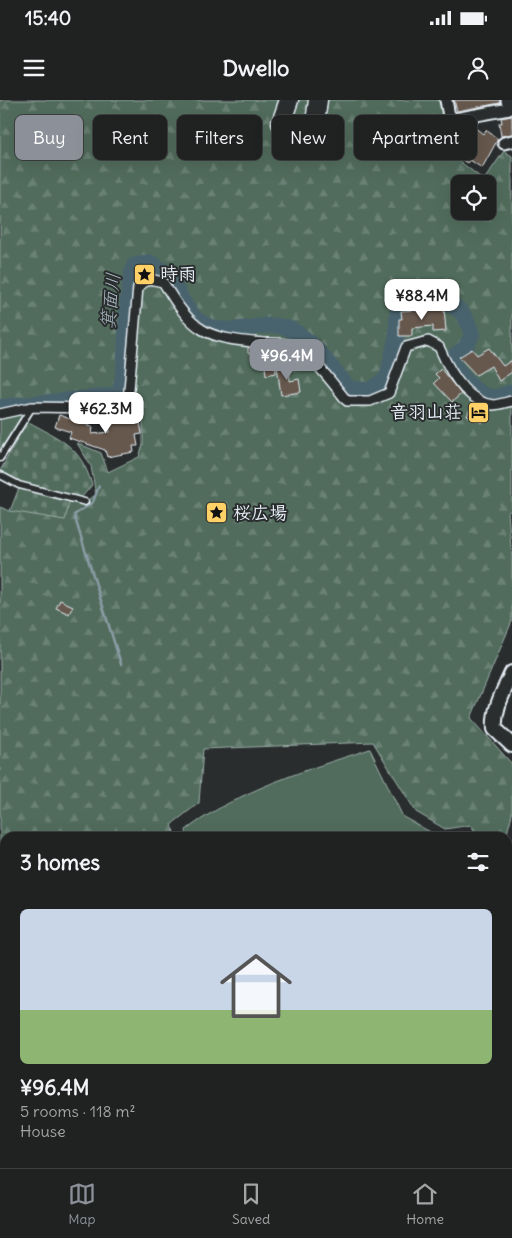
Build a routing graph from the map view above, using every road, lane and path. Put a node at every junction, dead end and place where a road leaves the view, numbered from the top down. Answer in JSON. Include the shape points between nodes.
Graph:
{"nodes":[{"id":1,"x":288,"y":100,"type":"edge"},
{"id":2,"x":318,"y":100,"type":"edge"},
{"id":3,"x":446,"y":100,"type":"edge"},
{"id":4,"x":507,"y":100,"type":"edge"},
{"id":5,"x":512,"y":401,"type":"edge"},
{"id":6,"x":32,"y":407,"type":"junction"},
{"id":7,"x":0,"y":414,"type":"edge"},
{"id":8,"x":0,"y":458,"type":"edge"},
{"id":9,"x":0,"y":475,"type":"edge"},
{"id":10,"x":85,"y":502,"type":"dead end"},
{"id":11,"x":512,"y":674,"type":"edge"},
{"id":12,"x":512,"y":745,"type":"edge"}],
"edges":[{"from":1,"to":2,"type":"main road","via":[[281,123],[291,141],[305,140],[314,131]]},
{"from":3,"to":4,"type":"street","via":[[449,116],[455,119],[509,109]]},
{"from":5,"to":6,"type":"street","via":[[492,405],[475,397],[448,367],[439,347],[428,341],[406,347],[389,393],[370,401],[347,401],[294,345],[214,336],[196,327],[180,311],[163,282],[149,279],[138,287],[128,401],[106,411]]},
{"from":6,"to":7,"type":"street"},
{"from":6,"to":8,"type":"lane"},
{"from":9,"to":10,"type":"lane","via":[[19,485]]},
{"from":11,"to":12,"type":"street","via":[[499,700],[494,720],[495,729]]}]}
